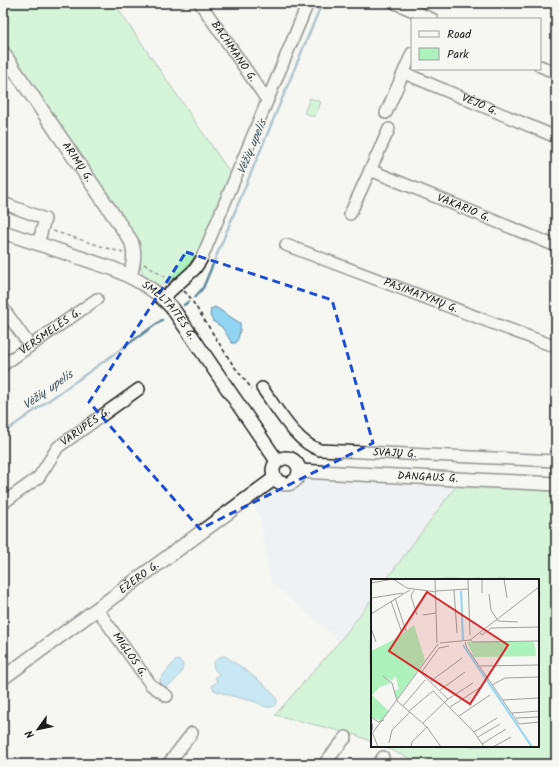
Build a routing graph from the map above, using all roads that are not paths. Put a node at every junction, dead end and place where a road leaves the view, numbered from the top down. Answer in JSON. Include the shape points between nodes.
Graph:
{"nodes":[{"id":1,"x":200,"y":3,"type":"edge"},
{"id":2,"x":308,"y":3,"type":"edge"},
{"id":3,"x":395,"y":3,"type":"edge"},
{"id":4,"x":430,"y":18,"type":"edge"},
{"id":5,"x":3,"y":54,"type":"edge"},
{"id":6,"x":411,"y":56,"type":"edge"},
{"id":7,"x":541,"y":66,"type":"edge"},
{"id":8,"x":404,"y":73,"type":"junction"},
{"id":9,"x":556,"y":73,"type":"edge"},
{"id":10,"x":267,"y":100,"type":"junction"},
{"id":11,"x":386,"y":113,"type":"dead end"},
{"id":12,"x":389,"y":129,"type":"dead end"},
{"id":13,"x":556,"y":137,"type":"edge"},
{"id":14,"x":370,"y":170,"type":"junction"},
{"id":15,"x":3,"y":203,"type":"edge"},
{"id":16,"x":350,"y":214,"type":"dead end"},
{"id":17,"x":3,"y":232,"type":"edge"},
{"id":18,"x":38,"y":244,"type":"junction"},
{"id":19,"x":286,"y":245,"type":"dead end"},
{"id":20,"x":556,"y":246,"type":"edge"},
{"id":21,"x":130,"y":277,"type":"junction"},
{"id":22,"x":163,"y":298,"type":"junction"},
{"id":23,"x":97,"y":299,"type":"dead end"},
{"id":24,"x":3,"y":308,"type":"edge"},
{"id":25,"x":30,"y":346,"type":"junction"},
{"id":26,"x":556,"y":347,"type":"edge"},
{"id":27,"x":3,"y":365,"type":"edge"},
{"id":28,"x":139,"y":389,"type":"dead end"},
{"id":29,"x":257,"y":389,"type":"road end"},
{"id":30,"x":277,"y":461,"type":"junction"},
{"id":31,"x":556,"y":461,"type":"edge"},
{"id":32,"x":299,"y":471,"type":"junction"},
{"id":33,"x":275,"y":478,"type":"junction"},
{"id":34,"x":556,"y":484,"type":"edge"},
{"id":35,"x":3,"y":503,"type":"edge"},
{"id":36,"x":97,"y":609,"type":"junction"},
{"id":37,"x":3,"y":678,"type":"edge"},
{"id":38,"x":167,"y":696,"type":"dead end"},
{"id":39,"x":192,"y":733,"type":"dead end"},
{"id":40,"x":346,"y":737,"type":"dead end"},
{"id":41,"x":168,"y":764,"type":"edge"},
{"id":42,"x":324,"y":764,"type":"edge"}],
"edges":[{"from":1,"to":10,"type":"street","name":"BACHMANO G."},
{"from":2,"to":10,"type":"street"},
{"from":3,"to":4,"type":"street"},
{"from":5,"to":21,"type":"main road","name":"ARIMŲ G.","via":[[131,242],[134,256]]},
{"from":6,"to":8,"type":"street"},
{"from":7,"to":9,"type":"street"},
{"from":8,"to":11,"type":"street"},
{"from":8,"to":13,"type":"street","name":"VĖJO G."},
{"from":10,"to":22,"type":"street","via":[[201,260],[196,269]]},
{"from":12,"to":14,"type":"street"},
{"from":14,"to":16,"type":"street"},
{"from":14,"to":20,"type":"street","name":"VAKARIO G."},
{"from":15,"to":18,"type":"street","via":[[45,219]]},
{"from":17,"to":18,"type":"main road","name":"SMELTAITĖS G."},
{"from":18,"to":21,"type":"main road","name":"SMELTAITĖS G.","via":[[114,269]]},
{"from":19,"to":26,"type":"street","name":"PASIMATYMŲ G."},
{"from":21,"to":22,"type":"main road","name":"SMELTAITĖS G."},
{"from":22,"to":30,"type":"main road","name":"SMELTAITĖS G.","via":[[174,309]]},
{"from":23,"to":25,"type":"street","name":"VERSMELĖS G."},
{"from":24,"to":25,"type":"street"},
{"from":25,"to":27,"type":"street","name":"VERSMELĖS G."},
{"from":28,"to":35,"type":"street","name":"VARUPĖS G.","via":[[58,447],[39,477]]},
{"from":29,"to":31,"type":"street","name":"SVAJŲ G.","via":[[297,435],[308,445],[320,450]]},
{"from":30,"to":32,"type":"main road","via":[[291,459]]},
{"from":30,"to":33,"type":"main road","via":[[273,469]]},
{"from":32,"to":33,"type":"main road","via":[[295,480],[287,484]]},
{"from":32,"to":34,"type":"main road","name":"DANGAUS G."},
{"from":33,"to":36,"type":"main road","name":"EŽERO G."},
{"from":36,"to":37,"type":"main road","name":"EŽERO G."},
{"from":36,"to":38,"type":"street","name":"MIGLOS G.","via":[[151,685]]},
{"from":39,"to":41,"type":"street"},
{"from":40,"to":42,"type":"street"}]}
